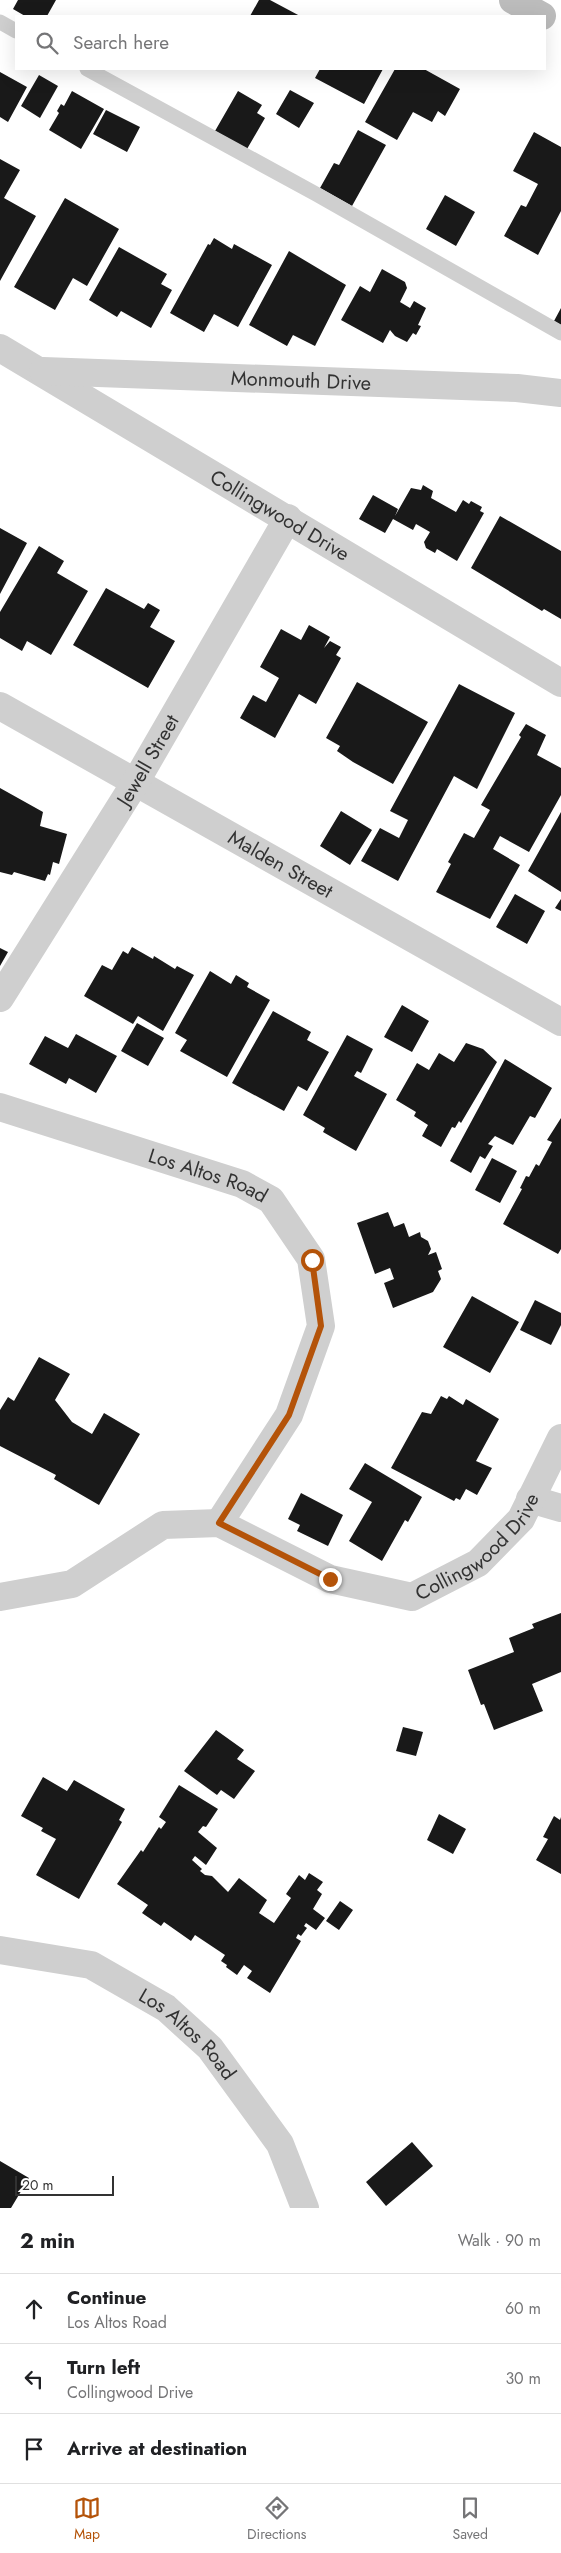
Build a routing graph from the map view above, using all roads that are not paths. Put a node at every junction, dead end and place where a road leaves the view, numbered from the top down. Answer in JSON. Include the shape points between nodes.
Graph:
{"nodes":[{"id":1,"x":513,"y":0,"type":"edge"},
{"id":2,"x":539,"y":15,"type":"edge"},
{"id":3,"x":546,"y":19,"type":"edge"},
{"id":4,"x":0,"y":22,"type":"edge"},
{"id":5,"x":561,"y":27,"type":"edge"},
{"id":6,"x":15,"y":30,"type":"edge"},
{"id":7,"x":89,"y":70,"type":"edge"},
{"id":8,"x":561,"y":332,"type":"edge"},
{"id":9,"x":0,"y":348,"type":"edge"},
{"id":10,"x":39,"y":371,"type":"junction"},
{"id":11,"x":561,"y":393,"type":"edge"},
{"id":12,"x":288,"y":518,"type":"junction"},
{"id":13,"x":561,"y":683,"type":"edge"},
{"id":14,"x":0,"y":706,"type":"edge"},
{"id":15,"x":136,"y":783,"type":"junction"},
{"id":16,"x":0,"y":998,"type":"edge"},
{"id":17,"x":561,"y":1022,"type":"edge"},
{"id":18,"x":0,"y":1107,"type":"edge"},
{"id":19,"x":561,"y":1438,"type":"edge"},
{"id":20,"x":530,"y":1500,"type":"junction"},
{"id":21,"x":561,"y":1508,"type":"edge"},
{"id":22,"x":219,"y":1523,"type":"junction"},
{"id":23,"x":0,"y":1597,"type":"edge"},
{"id":24,"x":0,"y":1950,"type":"edge"},
{"id":25,"x":305,"y":2208,"type":"edge"}],
"edges":[{"from":1,"to":2,"type":"main road"},
{"from":3,"to":5,"type":"main road"},
{"from":4,"to":6,"type":"lane"},
{"from":7,"to":8,"type":"lane"},
{"from":9,"to":10,"type":"street","name":"Collingwood Drive"},
{"from":10,"to":11,"type":"street","name":"Monmouth Drive","via":[[517,388]]},
{"from":10,"to":12,"type":"street","name":"Collingwood Drive"},
{"from":12,"to":13,"type":"street","name":"Collingwood Drive"},
{"from":12,"to":15,"type":"street","name":"Jewell Street"},
{"from":14,"to":15,"type":"street","name":"Malden Street"},
{"from":15,"to":16,"type":"street","name":"Jewell Street"},
{"from":15,"to":17,"type":"street","name":"Malden Street"},
{"from":18,"to":22,"type":"street","name":"Los Altos Road","via":[[242,1184],[271,1200],[312,1260],[321,1326],[318,1335],[289,1415]]},
{"from":19,"to":20,"type":"street","name":"Collingwood Drive"},
{"from":20,"to":21,"type":"street"},
{"from":20,"to":22,"type":"street","name":"Collingwood Drive","via":[[521,1519],[478,1563],[412,1597],[330,1579]]},
{"from":22,"to":23,"type":"street","via":[[163,1525],[72,1584]]},
{"from":24,"to":25,"type":"street","name":"Los Altos Road","via":[[90,1965],[166,2008],[210,2048],[280,2144]]}]}
